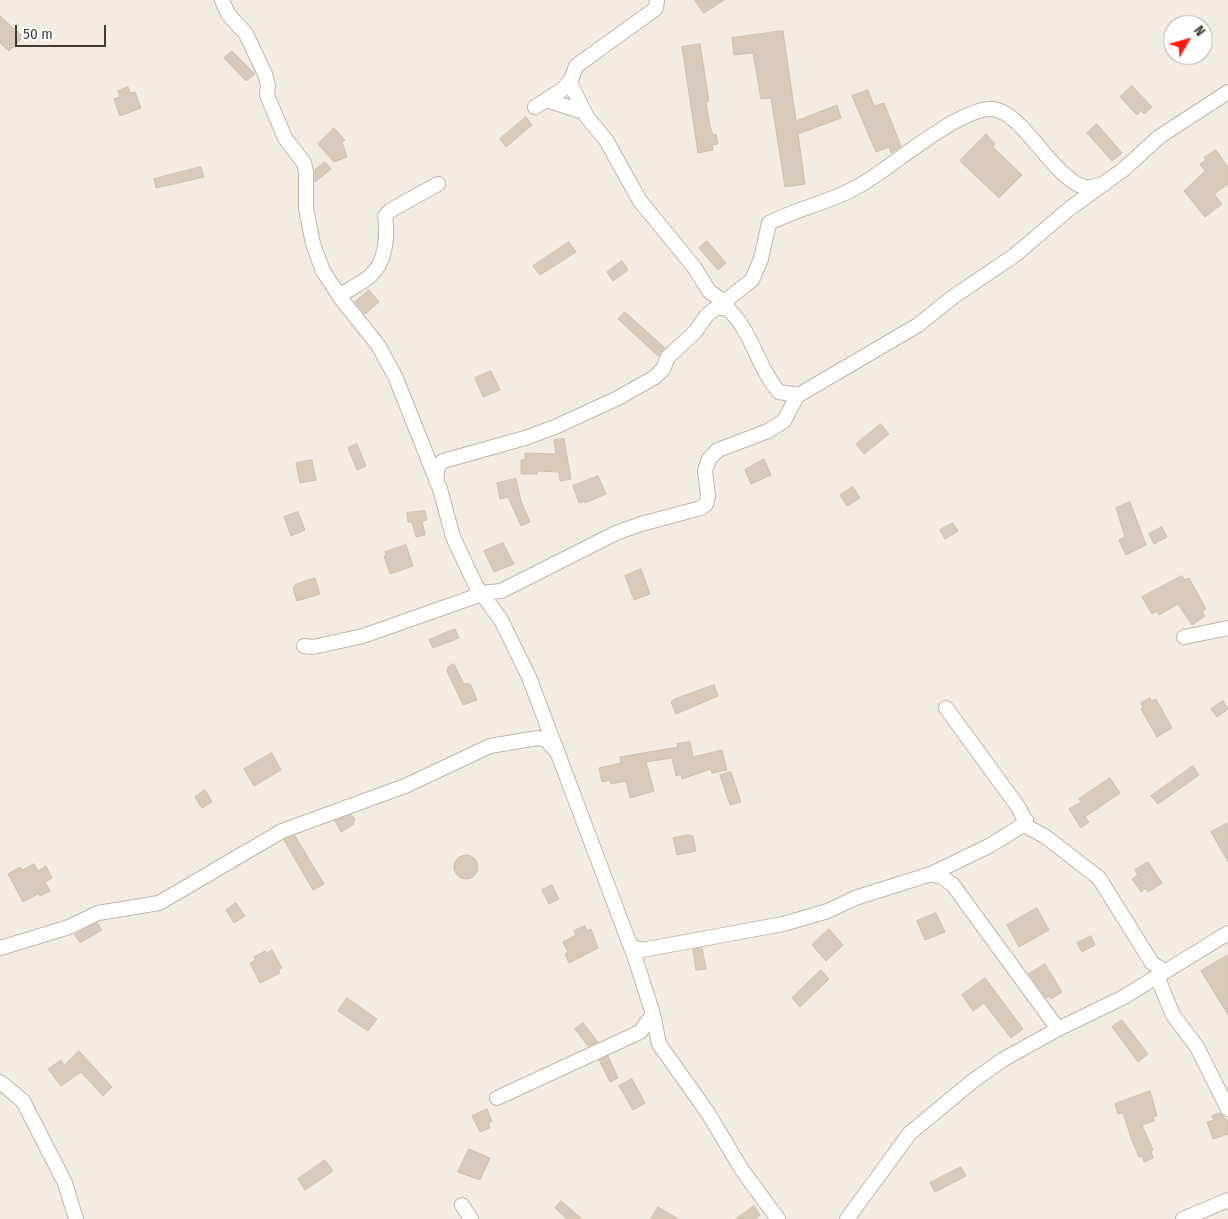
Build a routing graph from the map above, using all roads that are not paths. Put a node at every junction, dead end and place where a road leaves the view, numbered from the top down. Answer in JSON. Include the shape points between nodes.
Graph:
{"nodes":[{"id":1,"x":222,"y":0,"type":"edge"},
{"id":2,"x":657,"y":0,"type":"edge"},
{"id":3,"x":570,"y":81,"type":"junction"},
{"id":4,"x":1228,"y":92,"type":"edge"},
{"id":5,"x":1221,"y":102,"type":"edge"},
{"id":6,"x":584,"y":112,"type":"junction"},
{"id":7,"x":1106,"y":183,"type":"junction"},
{"id":8,"x":438,"y":184,"type":"dead end"},
{"id":9,"x":339,"y":296,"type":"junction"},
{"id":10,"x":724,"y":306,"type":"junction"},
{"id":11,"x":779,"y":392,"type":"junction"},
{"id":12,"x":799,"y":395,"type":"junction"},
{"id":13,"x":786,"y":416,"type":"junction"},
{"id":14,"x":427,"y":460,"type":"junction"},
{"id":15,"x":443,"y":461,"type":"junction"},
{"id":16,"x":436,"y":480,"type":"junction"},
{"id":17,"x":486,"y":596,"type":"junction"},
{"id":18,"x":1228,"y":628,"type":"edge"},
{"id":19,"x":1184,"y":637,"type":"dead end"},
{"id":20,"x":304,"y":646,"type":"dead end"},
{"id":21,"x":946,"y":708,"type":"dead end"},
{"id":22,"x":546,"y":720,"type":"junction"},
{"id":23,"x":538,"y":738,"type":"junction"},
{"id":24,"x":559,"y":754,"type":"junction"},
{"id":25,"x":1025,"y":824,"type":"junction"},
{"id":26,"x":956,"y":863,"type":"junction"},
{"id":27,"x":931,"y":874,"type":"junction"},
{"id":28,"x":953,"y":885,"type":"junction"},
{"id":29,"x":1228,"y":933,"type":"edge"},
{"id":30,"x":0,"y":948,"type":"edge"},
{"id":31,"x":636,"y":951,"type":"junction"},
{"id":32,"x":1160,"y":974,"type":"junction"},
{"id":33,"x":653,"y":1014,"type":"junction"},
{"id":34,"x":1058,"y":1029,"type":"junction"},
{"id":35,"x":640,"y":1032,"type":"junction"},
{"id":36,"x":658,"y":1044,"type":"junction"},
{"id":37,"x":0,"y":1082,"type":"edge"},
{"id":38,"x":497,"y":1098,"type":"dead end"},
{"id":39,"x":1228,"y":1109,"type":"edge"},
{"id":40,"x":1228,"y":1200,"type":"edge"},
{"id":41,"x":462,"y":1205,"type":"dead end"},
{"id":42,"x":76,"y":1219,"type":"edge"},
{"id":43,"x":471,"y":1219,"type":"edge"},
{"id":44,"x":778,"y":1219,"type":"edge"},
{"id":45,"x":847,"y":1219,"type":"edge"},
{"id":46,"x":1182,"y":1219,"type":"edge"}],
"edges":[{"from":1,"to":9,"type":"street","via":[[228,14],[246,34],[265,74],[267,95],[285,138],[302,158],[306,172],[306,208],[314,244],[323,271]]},
{"from":2,"to":3,"type":"street","via":[[656,8],[576,66]]},
{"from":3,"to":6,"type":"street"},
{"from":3,"to":6,"type":"street","via":[[562,90],[540,103]]},
{"from":4,"to":5,"type":"street"},
{"from":5,"to":7,"type":"street","via":[[1158,137]]},
{"from":6,"to":10,"type":"street","via":[[606,140],[640,200]]},
{"from":7,"to":10,"type":"street","via":[[1086,187],[1076,183],[1011,118],[996,109],[977,111],[844,194],[769,223],[756,273]]},
{"from":7,"to":12,"type":"street","via":[[1015,255],[918,325]]},
{"from":8,"to":9,"type":"street","via":[[385,216],[386,245],[378,264],[371,275]]},
{"from":9,"to":14,"type":"street","via":[[378,345],[395,376]]},
{"from":10,"to":11,"type":"street","via":[[736,318],[762,370]]},
{"from":10,"to":15,"type":"street","via":[[707,315],[695,332],[668,356],[663,370],[638,388],[547,430]]},
{"from":11,"to":12,"type":"street"},
{"from":11,"to":13,"type":"street","via":[[785,401]]},
{"from":12,"to":13,"type":"street"},
{"from":13,"to":17,"type":"street","via":[[784,421],[768,431],[718,450],[709,459],[705,471],[708,496],[701,508],[616,534]]},
{"from":14,"to":15,"type":"street"},
{"from":14,"to":16,"type":"street"},
{"from":15,"to":16,"type":"street","via":[[438,466]]},
{"from":16,"to":17,"type":"street","via":[[453,537]]},
{"from":17,"to":20,"type":"street","via":[[363,636]]},
{"from":17,"to":22,"type":"street","via":[[525,668]]},
{"from":18,"to":19,"type":"street"},
{"from":21,"to":25,"type":"street","via":[[1019,808]]},
{"from":22,"to":23,"type":"street"},
{"from":22,"to":24,"type":"street"},
{"from":23,"to":24,"type":"street","via":[[546,740]]},
{"from":23,"to":30,"type":"street","via":[[490,746],[405,786],[282,832],[159,903],[98,913],[69,927]]},
{"from":24,"to":31,"type":"street"},
{"from":25,"to":26,"type":"street"},
{"from":25,"to":32,"type":"street","via":[[1099,878]]},
{"from":26,"to":27,"type":"street"},
{"from":26,"to":28,"type":"street","via":[[952,871]]},
{"from":27,"to":28,"type":"street"},
{"from":27,"to":31,"type":"street","via":[[783,924]]},
{"from":28,"to":34,"type":"street"},
{"from":29,"to":32,"type":"street"},
{"from":31,"to":33,"type":"street"},
{"from":32,"to":34,"type":"street","via":[[1122,998]]},
{"from":32,"to":39,"type":"street","via":[[1173,1015],[1197,1047]]},
{"from":33,"to":35,"type":"street"},
{"from":33,"to":36,"type":"street"},
{"from":34,"to":45,"type":"street","via":[[974,1080],[910,1133]]},
{"from":35,"to":36,"type":"street"},
{"from":35,"to":38,"type":"street"},
{"from":36,"to":44,"type":"street"},
{"from":37,"to":42,"type":"street","via":[[23,1101],[65,1183]]},
{"from":40,"to":46,"type":"street"},
{"from":41,"to":43,"type":"street"}]}
